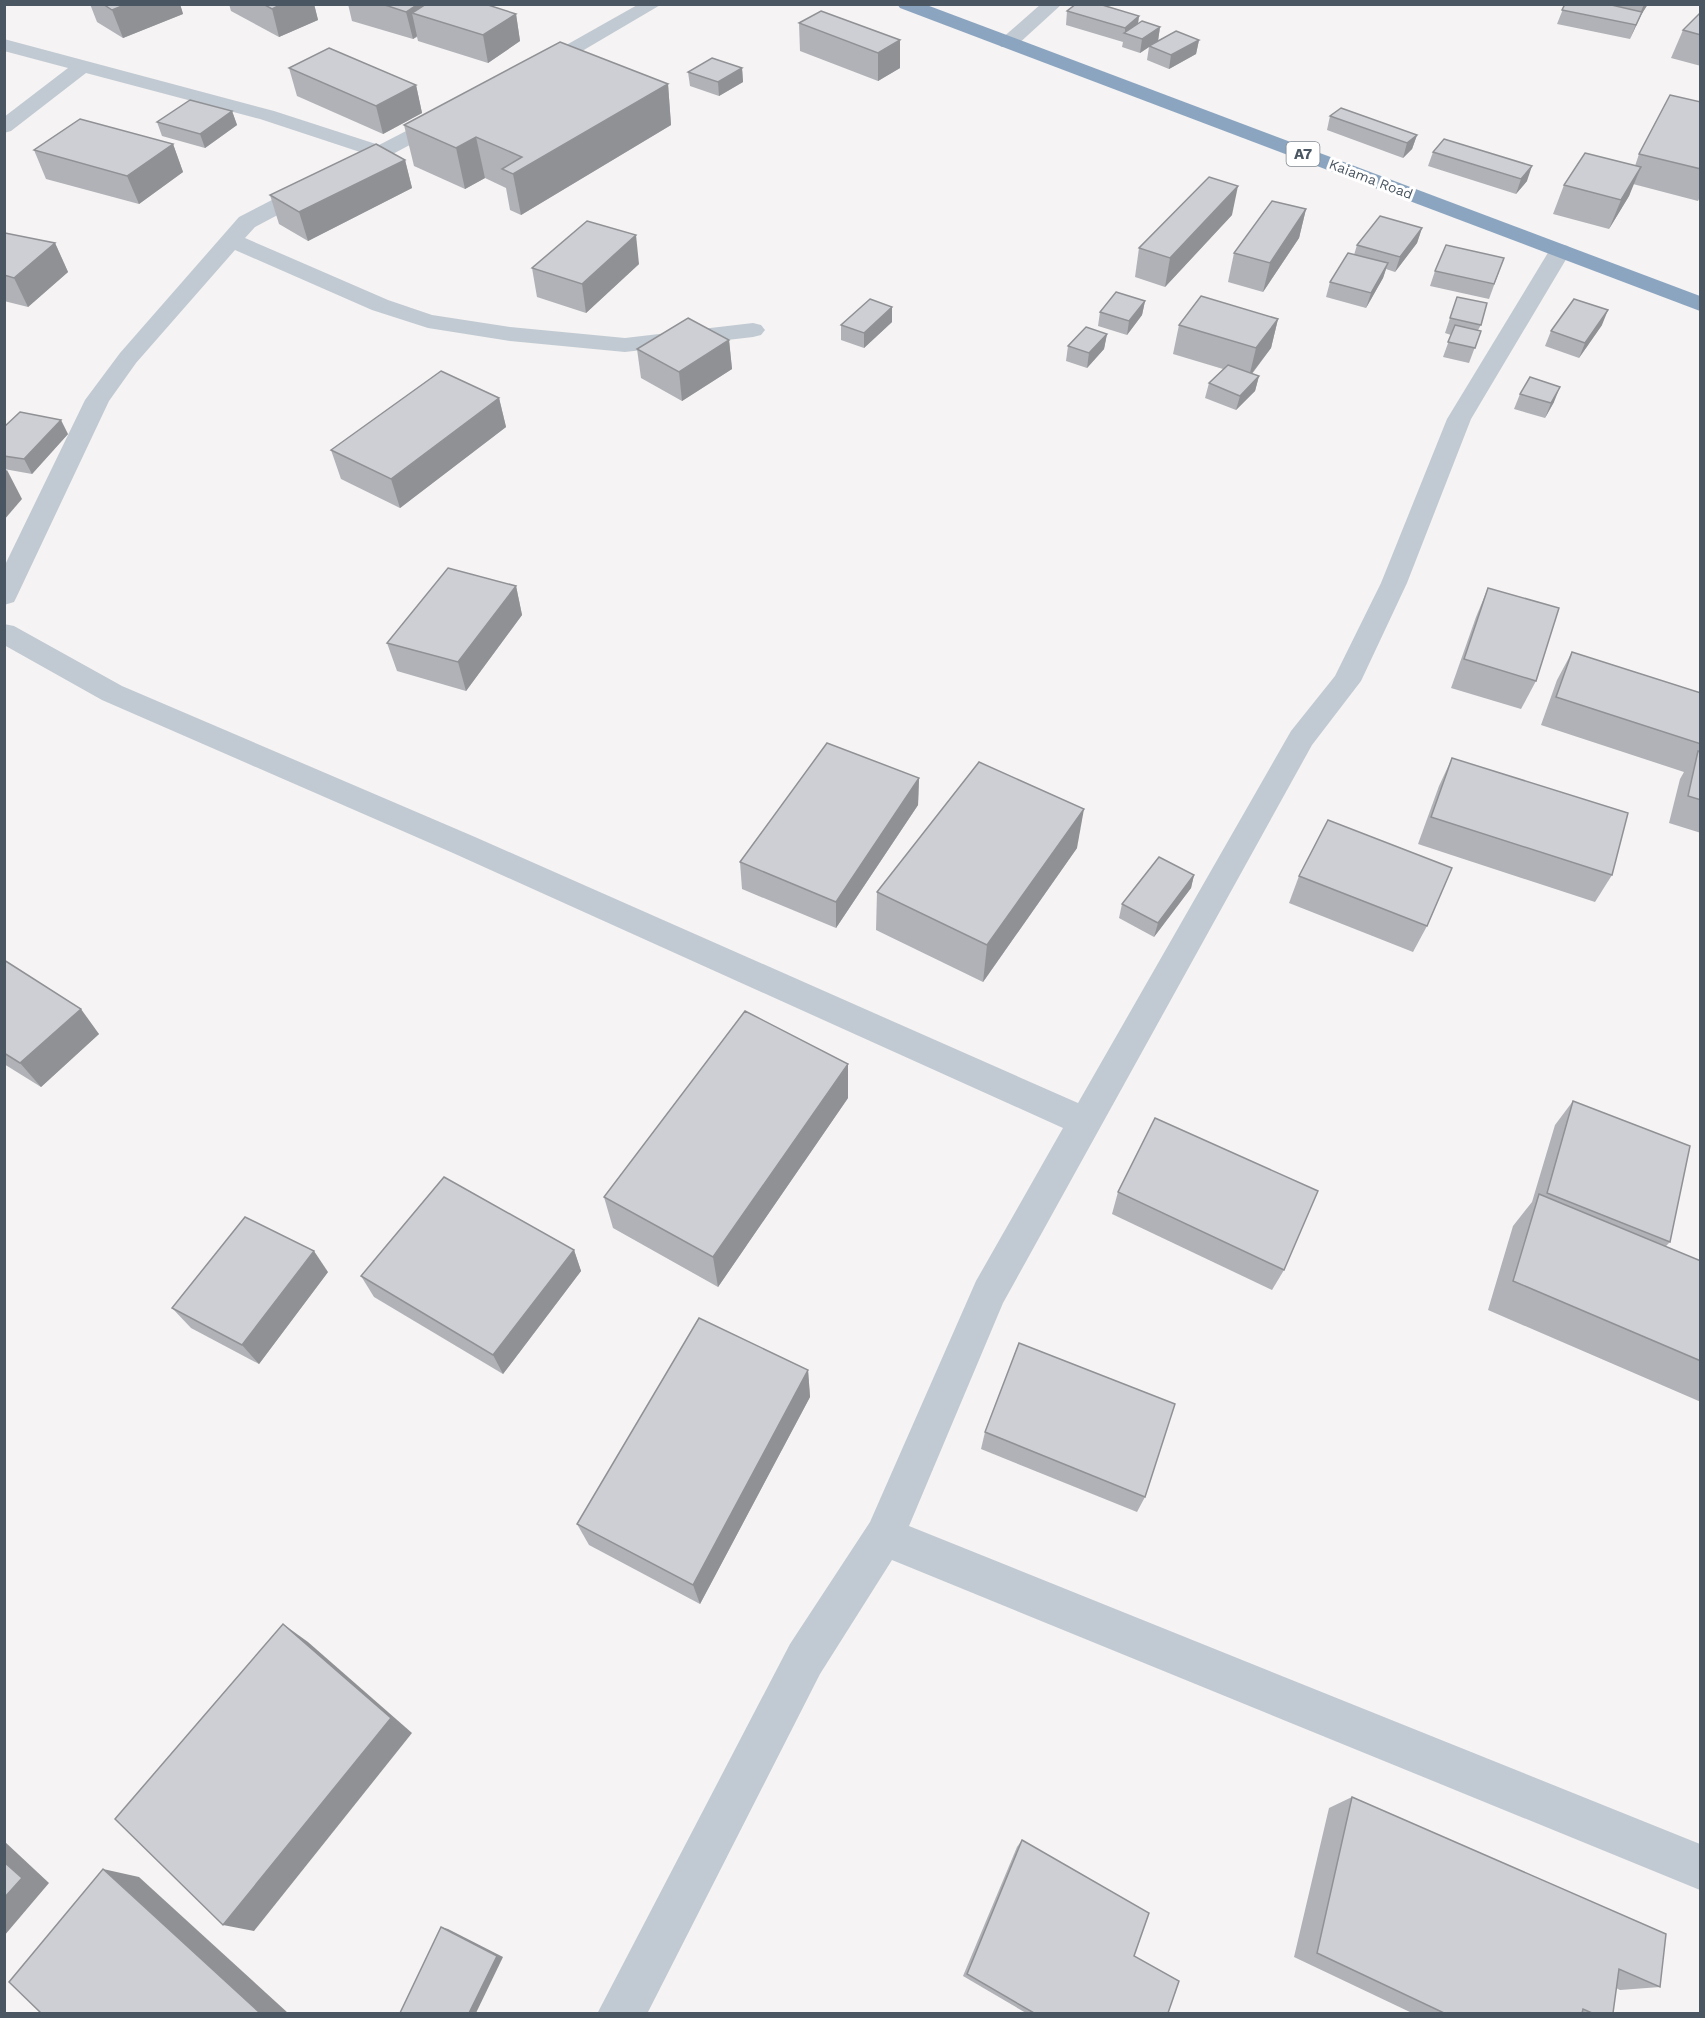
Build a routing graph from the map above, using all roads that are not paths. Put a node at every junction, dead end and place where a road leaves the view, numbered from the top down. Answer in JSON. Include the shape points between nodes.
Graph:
{"nodes":[{"id":1,"x":653,"y":4,"type":"edge"},
{"id":2,"x":906,"y":4,"type":"edge"},
{"id":3,"x":1053,"y":4,"type":"edge"},
{"id":4,"x":1008,"y":43,"type":"junction"},
{"id":5,"x":4,"y":45,"type":"edge"},
{"id":6,"x":82,"y":66,"type":"junction"},
{"id":7,"x":520,"y":78,"type":"edge"},
{"id":8,"x":469,"y":106,"type":"edge"},
{"id":9,"x":4,"y":127,"type":"edge"},
{"id":10,"x":381,"y":152,"type":"junction"},
{"id":11,"x":231,"y":240,"type":"junction"},
{"id":12,"x":1560,"y":251,"type":"junction"},
{"id":13,"x":1701,"y":304,"type":"edge"},
{"id":14,"x":753,"y":330,"type":"dead end"},
{"id":15,"x":4,"y":596,"type":"edge"},
{"id":16,"x":4,"y":633,"type":"edge"},
{"id":17,"x":1085,"y":1122,"type":"junction"},
{"id":18,"x":884,"y":1536,"type":"junction"},
{"id":19,"x":1701,"y":1867,"type":"edge"},
{"id":20,"x":621,"y":2013,"type":"edge"}],
"edges":[{"from":1,"to":7,"type":"street"},
{"from":2,"to":4,"type":"highway","name":"Kaiama Road","number":"A7"},
{"from":3,"to":4,"type":"street"},
{"from":4,"to":12,"type":"highway","name":"Kaiama Road","number":"A7"},
{"from":5,"to":6,"type":"street"},
{"from":6,"to":9,"type":"street"},
{"from":6,"to":10,"type":"street","via":[[267,115]]},
{"from":8,"to":10,"type":"street"},
{"from":10,"to":11,"type":"street","via":[[247,222]]},
{"from":11,"to":14,"type":"street","via":[[380,305],[428,321],[510,334],[626,345]]},
{"from":11,"to":15,"type":"street","via":[[128,358],[97,400]]},
{"from":12,"to":13,"type":"highway","name":"Kaiama Road","number":"A7"},
{"from":12,"to":17,"type":"street","via":[[1459,419],[1394,583],[1347,681],[1301,738]]},
{"from":16,"to":17,"type":"street","via":[[112,693]]},
{"from":17,"to":18,"type":"street","via":[[988,1293]]},
{"from":18,"to":19,"type":"street"},
{"from":18,"to":20,"type":"street","via":[[805,1659]]}]}
